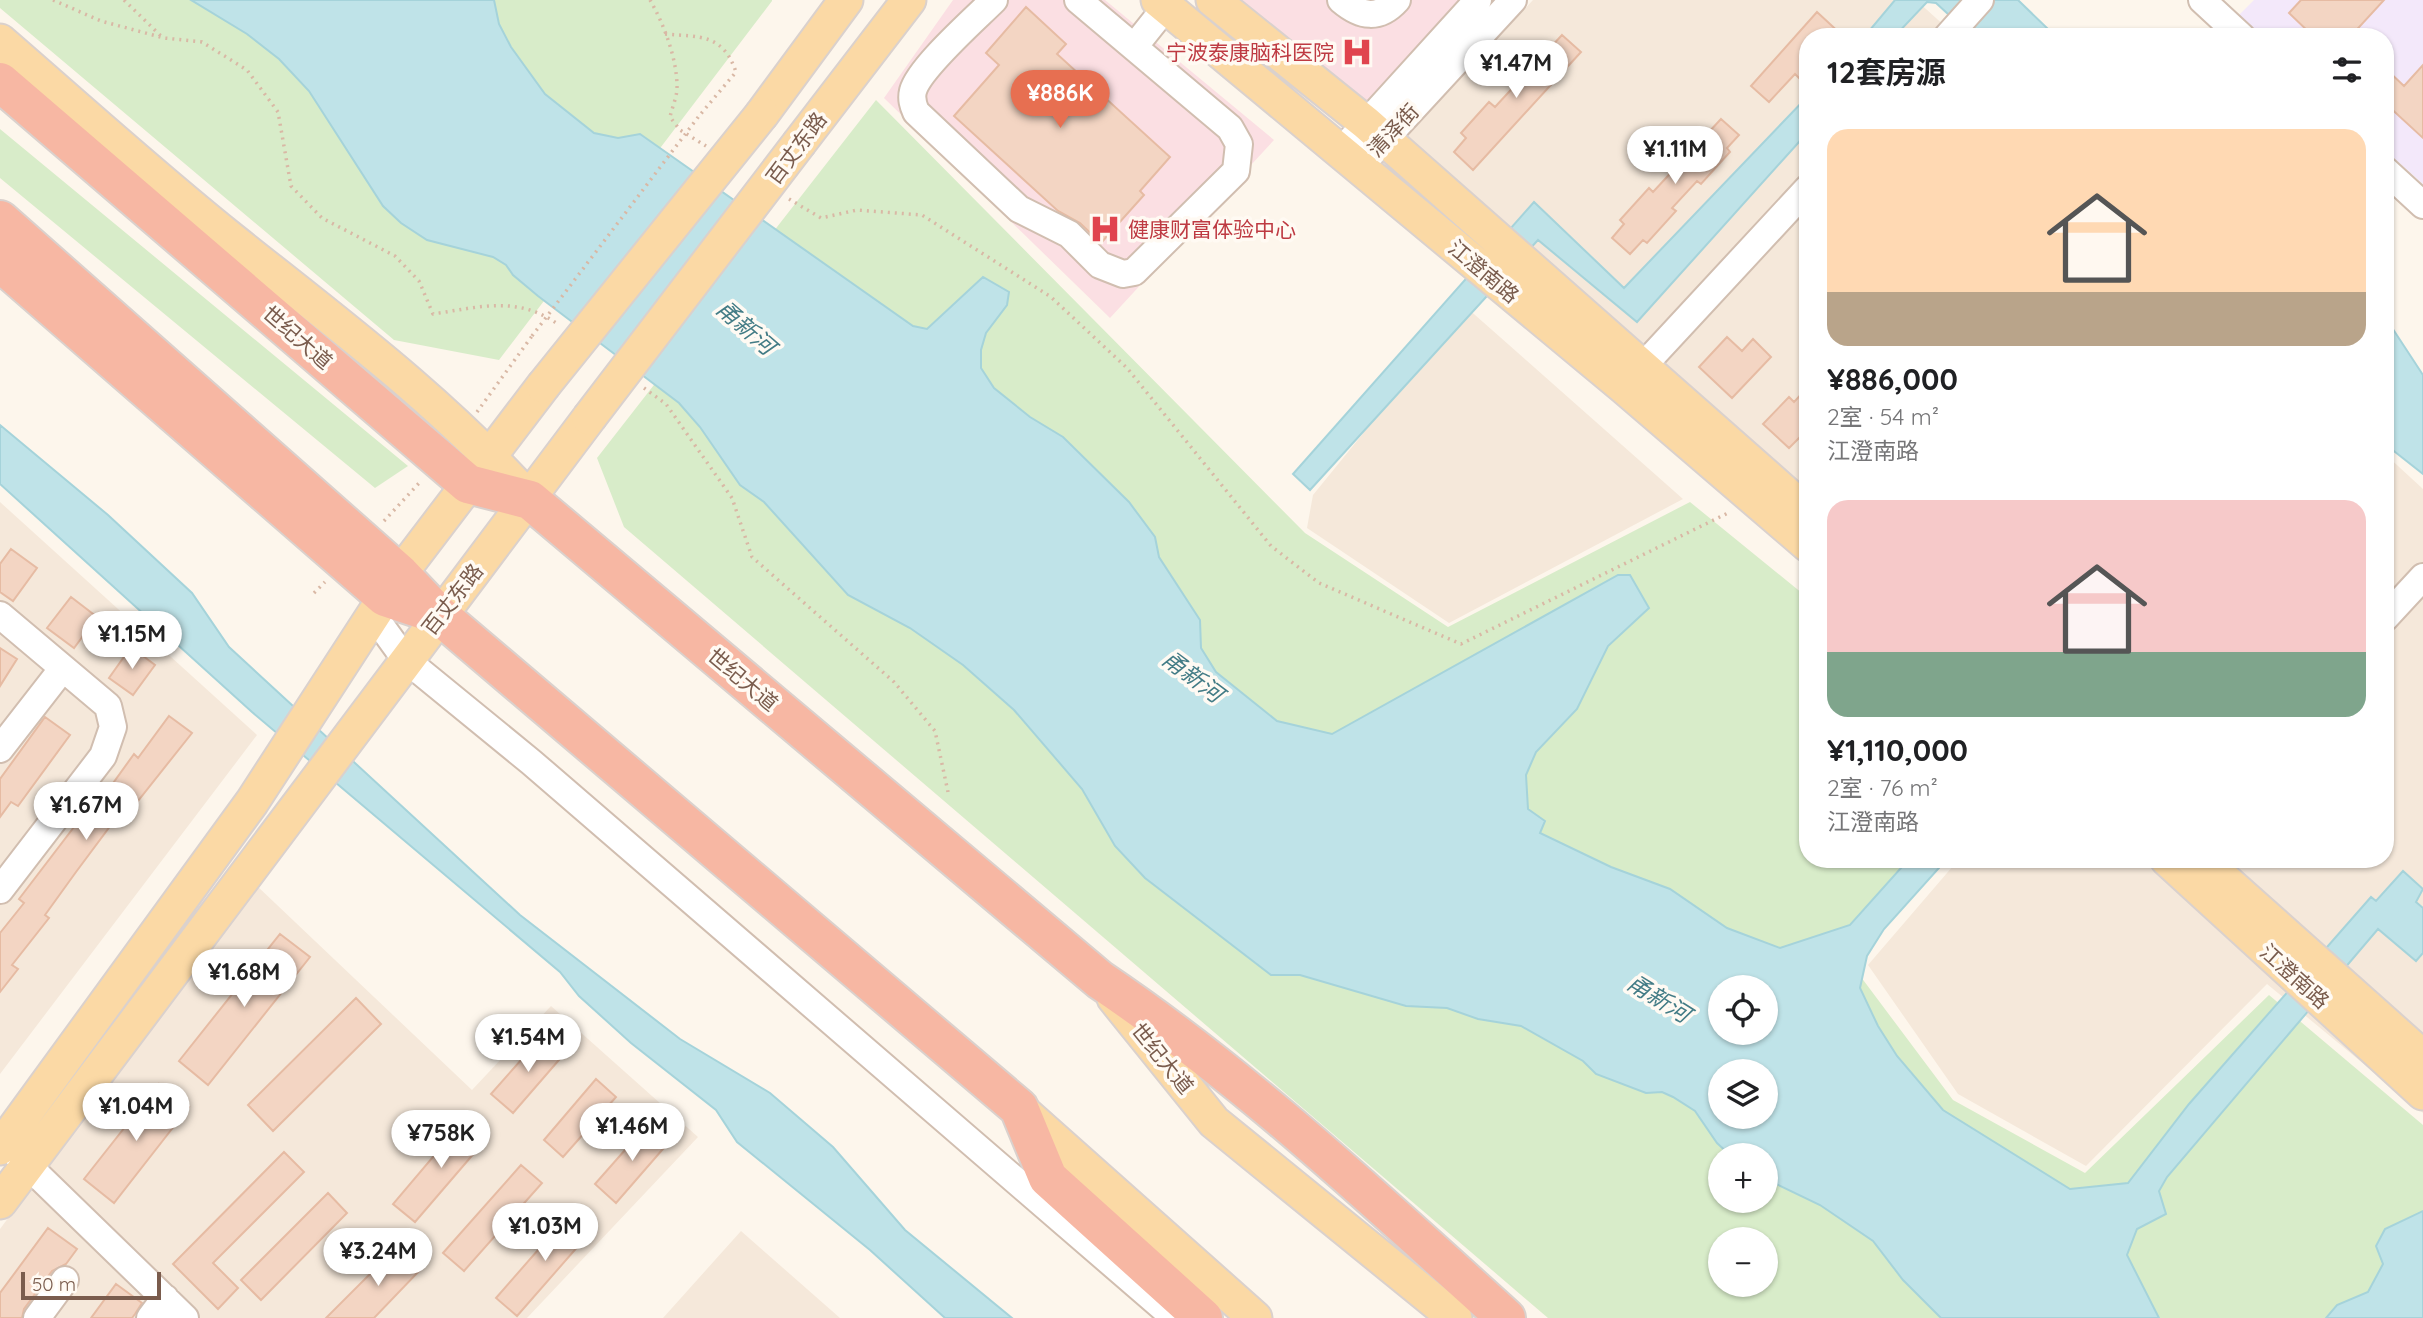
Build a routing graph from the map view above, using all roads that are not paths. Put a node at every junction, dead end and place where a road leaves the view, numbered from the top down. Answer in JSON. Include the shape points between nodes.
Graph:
{"nodes":[{"id":1,"x":846,"y":0,"type":"edge"},
{"id":2,"x":909,"y":0,"type":"edge"},
{"id":3,"x":994,"y":0,"type":"edge"},
{"id":4,"x":1079,"y":0,"type":"edge"},
{"id":5,"x":1213,"y":0,"type":"edge"},
{"id":6,"x":1341,"y":0,"type":"edge"},
{"id":7,"x":1397,"y":0,"type":"edge"},
{"id":8,"x":1478,"y":0,"type":"edge"},
{"id":9,"x":1513,"y":0,"type":"edge"},
{"id":10,"x":1980,"y":0,"type":"edge"},
{"id":11,"x":1162,"y":4,"type":"edge"},
{"id":12,"x":2213,"y":4,"type":"edge"},
{"id":13,"x":1955,"y":28,"type":"edge"},
{"id":14,"x":2234,"y":28,"type":"edge"},
{"id":15,"x":0,"y":41,"type":"edge"},
{"id":16,"x":1134,"y":47,"type":"junction"},
{"id":17,"x":0,"y":82,"type":"edge"},
{"id":18,"x":1375,"y":131,"type":"junction"},
{"id":19,"x":1350,"y":159,"type":"junction"},
{"id":20,"x":2394,"y":178,"type":"edge"},
{"id":21,"x":1799,"y":198,"type":"edge"},
{"id":22,"x":2423,"y":205,"type":"edge"},
{"id":23,"x":0,"y":220,"type":"edge"},
{"id":24,"x":0,"y":262,"type":"edge"},
{"id":25,"x":1633,"y":377,"type":"junction"},
{"id":26,"x":479,"y":470,"type":"junction"},
{"id":27,"x":530,"y":500,"type":"junction"},
{"id":28,"x":1799,"y":506,"type":"edge"},
{"id":29,"x":1799,"y":536,"type":"edge"},
{"id":30,"x":2423,"y":577,"type":"edge"},
{"id":31,"x":387,"y":596,"type":"junction"},
{"id":32,"x":2394,"y":608,"type":"edge"},
{"id":33,"x":0,"y":615,"type":"edge"},
{"id":34,"x":439,"y":615,"type":"junction"},
{"id":35,"x":63,"y":668,"type":"junction"},
{"id":36,"x":398,"y":669,"type":"junction"},
{"id":37,"x":0,"y":749,"type":"edge"},
{"id":38,"x":2177,"y":868,"type":"edge"},
{"id":39,"x":2212,"y":868,"type":"edge"},
{"id":40,"x":0,"y":890,"type":"edge"},
{"id":41,"x":1100,"y":980,"type":"junction"},
{"id":42,"x":2423,"y":1057,"type":"edge"},
{"id":43,"x":2423,"y":1093,"type":"edge"},
{"id":44,"x":1019,"y":1108,"type":"junction"},
{"id":45,"x":1,"y":1144,"type":"edge"},
{"id":46,"x":29,"y":1164,"type":"junction"},
{"id":47,"x":0,"y":1202,"type":"edge"},
{"id":48,"x":65,"y":1280,"type":"dead end"},
{"id":49,"x":157,"y":1308,"type":"edge"},
{"id":50,"x":37,"y":1318,"type":"edge"},
{"id":51,"x":185,"y":1318,"type":"edge"},
{"id":52,"x":1175,"y":1318,"type":"edge"},
{"id":53,"x":1203,"y":1318,"type":"edge"},
{"id":54,"x":1255,"y":1318,"type":"edge"},
{"id":55,"x":1455,"y":1318,"type":"edge"},
{"id":56,"x":1506,"y":1318,"type":"edge"}],
"edges":[{"from":1,"to":26,"type":"main road","bridge":true,"via":[[762,114]]},
{"from":2,"to":27,"type":"main road","name":"百丈东路","bridge":true},
{"from":3,"to":16,"type":"street","via":[[925,71],[914,88],[916,112],[1019,209],[1069,234],[1100,265],[1123,274],[1144,265],[1236,171],[1240,156],[1240,144],[1230,128]]},
{"from":4,"to":16,"type":"street"},
{"from":5,"to":18,"type":"main road","name":"江澄南路"},
{"from":6,"to":7,"type":"street","via":[[1364,14],[1376,15]]},
{"from":8,"to":18,"type":"street","name":"清泽街"},
{"from":9,"to":18,"type":"street","name":"清泽街"},
{"from":10,"to":13,"type":"street"},
{"from":11,"to":16,"type":"street"},
{"from":11,"to":19,"type":"main road","name":"江澄南路"},
{"from":12,"to":14,"type":"street"},
{"from":15,"to":26,"type":"main road","via":[[204,216],[431,400]]},
{"from":17,"to":26,"type":"highway","name":"世纪大道"},
{"from":18,"to":19,"type":"street","name":"清泽街"},
{"from":18,"to":25,"type":"main road","name":"江澄南路"},
{"from":19,"to":25,"type":"main road","name":"江澄南路"},
{"from":20,"to":22,"type":"street"},
{"from":21,"to":25,"type":"street"},
{"from":23,"to":31,"type":"highway"},
{"from":24,"to":31,"type":"highway"},
{"from":25,"to":28,"type":"main road","name":"江澄南路"},
{"from":25,"to":29,"type":"main road","name":"江澄南路"},
{"from":26,"to":27,"type":"highway","name":"世纪大道"},
{"from":26,"to":31,"type":"main road"},
{"from":27,"to":34,"type":"main road","name":"百丈东路"},
{"from":27,"to":41,"type":"highway","name":"世纪大道"},
{"from":30,"to":32,"type":"street"},
{"from":31,"to":34,"type":"highway"},
{"from":31,"to":36,"type":"street"},
{"from":31,"to":45,"type":"main road","via":[[252,802]]},
{"from":33,"to":35,"type":"street"},
{"from":34,"to":36,"type":"main road","name":"百丈东路"},
{"from":34,"to":44,"type":"highway"},
{"from":35,"to":37,"type":"street"},
{"from":35,"to":40,"type":"street","via":[[108,706],[113,727],[103,756]]},
{"from":36,"to":46,"type":"main road","name":"百丈东路"},
{"from":36,"to":52,"type":"street","via":[[531,762]]},
{"from":38,"to":43,"type":"main road","name":"江澄南路"},
{"from":39,"to":42,"type":"main road","name":"江澄南路"},
{"from":41,"to":55,"type":"main road","name":"世纪大道","via":[[1214,1122]]},
{"from":41,"to":56,"type":"highway","via":[[1165,1024],[1270,1107]]},
{"from":44,"to":53,"type":"highway","via":[[1048,1178]]},
{"from":44,"to":54,"type":"main road"},
{"from":45,"to":46,"type":"street"},
{"from":46,"to":47,"type":"main road","name":"百丈东路"},
{"from":46,"to":49,"type":"street"},
{"from":48,"to":50,"type":"street"},
{"from":49,"to":51,"type":"street"}]}
